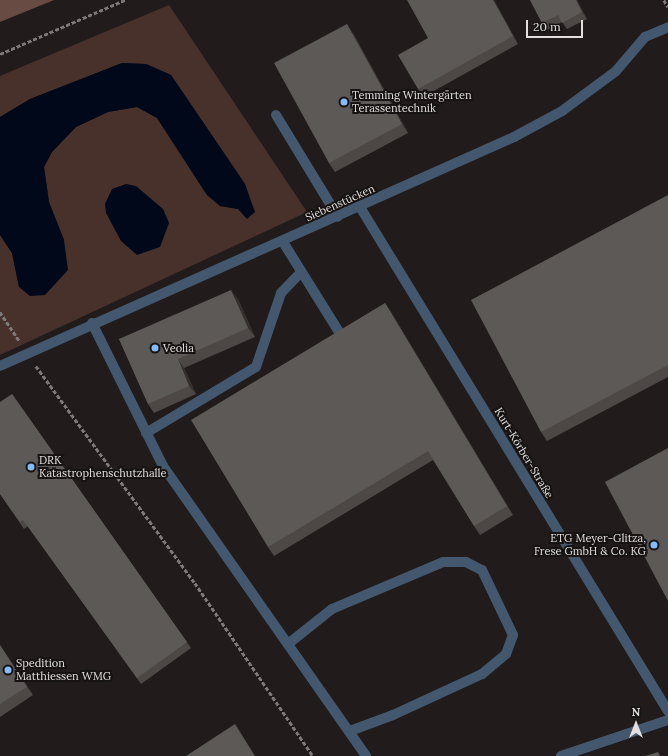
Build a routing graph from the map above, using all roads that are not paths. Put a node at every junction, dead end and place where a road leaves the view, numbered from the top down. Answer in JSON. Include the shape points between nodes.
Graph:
{"nodes":[{"id":1,"x":668,"y":27,"type":"edge"},
{"id":2,"x":276,"y":115,"type":"dead end"},
{"id":3,"x":360,"y":207,"type":"junction"},
{"id":4,"x":338,"y":217,"type":"junction"},
{"id":5,"x":282,"y":242,"type":"junction"},
{"id":6,"x":302,"y":272,"type":"junction"},
{"id":7,"x":92,"y":323,"type":"junction"},
{"id":8,"x":339,"y":332,"type":"edge"},
{"id":9,"x":0,"y":366,"type":"edge"},
{"id":10,"x":146,"y":433,"type":"junction"},
{"id":11,"x":288,"y":644,"type":"junction"},
{"id":12,"x":668,"y":711,"type":"edge"},
{"id":13,"x":668,"y":720,"type":"edge"},
{"id":14,"x":350,"y":731,"type":"junction"},
{"id":15,"x":366,"y":756,"type":"edge"},
{"id":16,"x":561,"y":756,"type":"edge"}],
"edges":[{"from":1,"to":3,"type":"street","name":"Siebenstücken","via":[[645,37],[616,71],[562,111],[471,158]]},
{"from":2,"to":4,"type":"street"},
{"from":3,"to":4,"type":"street","name":"Siebenstücken"},
{"from":3,"to":12,"type":"street","name":"Kurt-Körber-Straße"},
{"from":4,"to":5,"type":"street","name":"Siebenstücken"},
{"from":5,"to":6,"type":"street"},
{"from":5,"to":7,"type":"street","name":"Siebenstücken"},
{"from":6,"to":8,"type":"street"},
{"from":6,"to":10,"type":"street","via":[[281,293],[256,367]]},
{"from":7,"to":9,"type":"street","name":"Siebenstücken"},
{"from":7,"to":10,"type":"street"},
{"from":10,"to":11,"type":"street","via":[[163,466]]},
{"from":11,"to":14,"type":"street"},
{"from":11,"to":14,"type":"street","via":[[332,609],[443,562],[466,562],[482,570],[513,635],[506,654],[482,674],[393,715]]},
{"from":13,"to":16,"type":"street"},
{"from":14,"to":15,"type":"street"}]}
